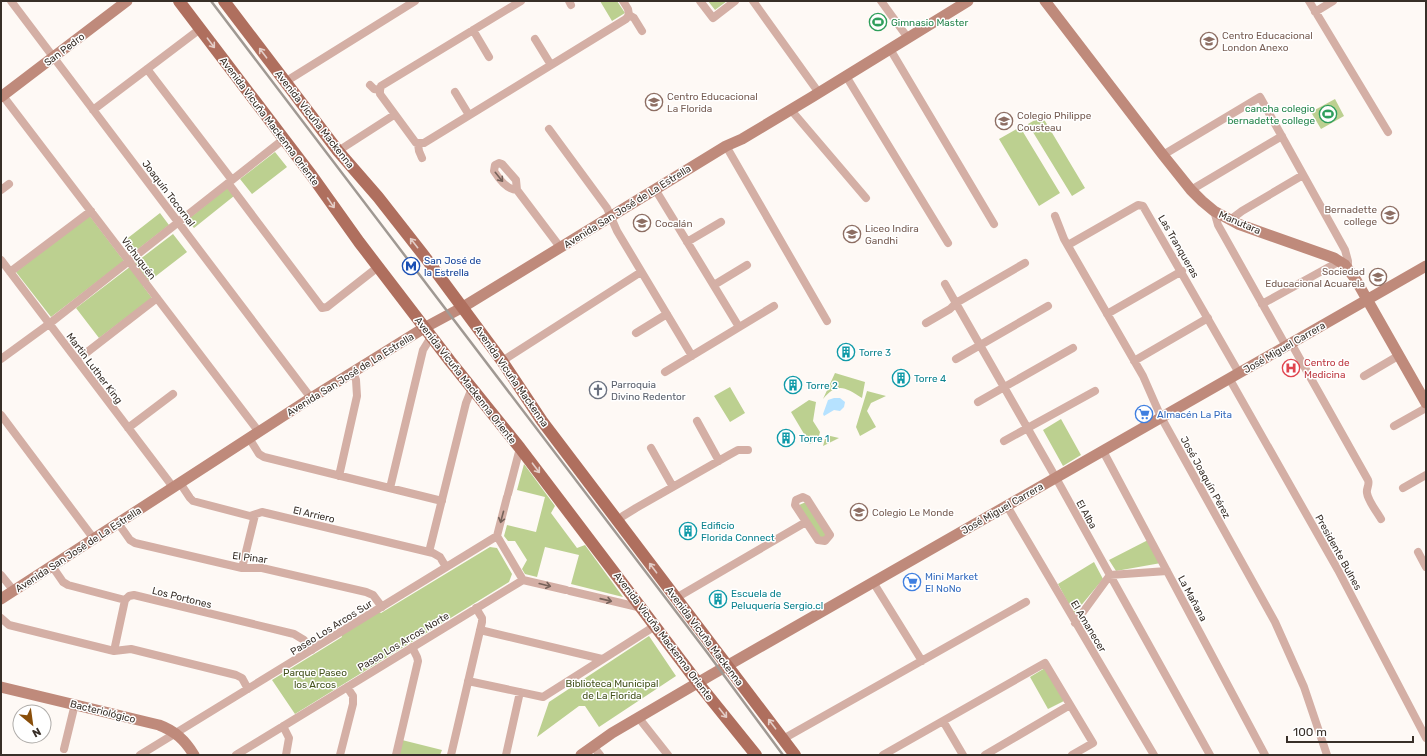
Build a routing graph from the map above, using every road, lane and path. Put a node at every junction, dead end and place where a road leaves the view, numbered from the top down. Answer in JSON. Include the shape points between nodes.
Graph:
{"nodes":[{"id":1,"x":10,"y":1,"type":"edge"},
{"id":2,"x":127,"y":1,"type":"edge"},
{"id":3,"x":179,"y":1,"type":"edge"},
{"id":4,"x":224,"y":1,"type":"edge"},
{"id":5,"x":415,"y":1,"type":"edge"},
{"id":6,"x":521,"y":1,"type":"edge"},
{"id":7,"x":623,"y":1,"type":"edge"},
{"id":8,"x":700,"y":1,"type":"edge"},
{"id":9,"x":735,"y":1,"type":"edge"},
{"id":10,"x":753,"y":1,"type":"edge"},
{"id":11,"x":881,"y":1,"type":"edge"},
{"id":12,"x":956,"y":1,"type":"edge"},
{"id":13,"x":968,"y":1,"type":"edge"},
{"id":14,"x":1045,"y":1,"type":"edge"},
{"id":15,"x":1309,"y":1,"type":"edge"},
{"id":16,"x":1333,"y":1,"type":"edge"},
{"id":17,"x":1315,"y":12,"type":"junction"},
{"id":18,"x":629,"y":15,"type":"junction"},
{"id":19,"x":200,"y":29,"type":"junction"},
{"id":20,"x":473,"y":30,"type":"junction"},
{"id":21,"x":642,"y":31,"type":"dead end"},
{"id":22,"x":906,"y":35,"type":"junction"},
{"id":23,"x":535,"y":39,"type":"dead end"},
{"id":24,"x":890,"y":49,"type":"junction"},
{"id":25,"x":53,"y":57,"type":"junction"},
{"id":26,"x":489,"y":57,"type":"dead end"},
{"id":27,"x":551,"y":65,"type":"junction"},
{"id":28,"x":147,"y":69,"type":"junction"},
{"id":29,"x":846,"y":76,"type":"junction"},
{"id":30,"x":285,"y":82,"type":"junction"},
{"id":31,"x":370,"y":85,"type":"dead end"},
{"id":32,"x":380,"y":90,"type":"junction"},
{"id":33,"x":817,"y":90,"type":"junction"},
{"id":34,"x":455,"y":92,"type":"dead end"},
{"id":35,"x":2,"y":97,"type":"edge"},
{"id":36,"x":93,"y":110,"type":"junction"},
{"id":37,"x":791,"y":110,"type":"junction"},
{"id":38,"x":394,"y":115,"type":"junction"},
{"id":39,"x":469,"y":115,"type":"junction"},
{"id":40,"x":549,"y":130,"type":"dead end"},
{"id":41,"x":1388,"y":132,"type":"dead end"},
{"id":42,"x":1282,"y":136,"type":"junction"},
{"id":43,"x":284,"y":139,"type":"junction"},
{"id":44,"x":418,"y":144,"type":"junction"},
{"id":45,"x":726,"y":146,"type":"junction"},
{"id":46,"x":338,"y":151,"type":"junction"},
{"id":47,"x":1163,"y":155,"type":"junction"},
{"id":48,"x":422,"y":158,"type":"dead end"},
{"id":49,"x":1304,"y":175,"type":"junction"},
{"id":50,"x":230,"y":181,"type":"junction"},
{"id":51,"x":9,"y":184,"type":"dead end"},
{"id":52,"x":655,"y":189,"type":"junction"},
{"id":53,"x":1,"y":190,"type":"edge"},
{"id":54,"x":517,"y":190,"type":"dead end"},
{"id":55,"x":1191,"y":190,"type":"junction"},
{"id":56,"x":866,"y":198,"type":"dead end"},
{"id":57,"x":91,"y":211,"type":"junction"},
{"id":58,"x":1214,"y":211,"type":"junction"},
{"id":59,"x":611,"y":216,"type":"junction"},
{"id":60,"x":1055,"y":216,"type":"dead end"},
{"id":61,"x":1230,"y":220,"type":"junction"},
{"id":62,"x":178,"y":222,"type":"junction"},
{"id":63,"x":720,"y":222,"type":"dead end"},
{"id":64,"x":994,"y":224,"type":"dead end"},
{"id":65,"x":687,"y":242,"type":"junction"},
{"id":66,"x":948,"y":243,"type":"dead end"},
{"id":67,"x":1068,"y":245,"type":"junction"},
{"id":68,"x":560,"y":247,"type":"junction"},
{"id":69,"x":1,"y":260,"type":"edge"},
{"id":70,"x":129,"y":261,"type":"junction"},
{"id":71,"x":1340,"y":261,"type":"junction"},
{"id":72,"x":1025,"y":263,"type":"dead end"},
{"id":73,"x":747,"y":266,"type":"dead end"},
{"id":74,"x":1426,"y":266,"type":"edge"},
{"id":75,"x":378,"y":267,"type":"junction"},
{"id":76,"x":1348,"y":269,"type":"junction"},
{"id":77,"x":1182,"y":271,"type":"junction"},
{"id":78,"x":10,"y":272,"type":"junction"},
{"id":79,"x":641,"y":272,"type":"junction"},
{"id":80,"x":945,"y":284,"type":"dead end"},
{"id":81,"x":714,"y":286,"type":"junction"},
{"id":82,"x":157,"y":298,"type":"junction"},
{"id":83,"x":1367,"y":300,"type":"junction"},
{"id":84,"x":956,"y":303,"type":"junction"},
{"id":85,"x":1262,"y":304,"type":"junction"},
{"id":86,"x":774,"y":306,"type":"dead end"},
{"id":87,"x":1048,"y":306,"type":"dead end"},
{"id":88,"x":463,"y":307,"type":"junction"},
{"id":89,"x":667,"y":314,"type":"junction"},
{"id":90,"x":1107,"y":314,"type":"junction"},
{"id":91,"x":1208,"y":318,"type":"junction"},
{"id":92,"x":827,"y":321,"type":"dead end"},
{"id":93,"x":926,"y":323,"type":"dead end"},
{"id":94,"x":49,"y":324,"type":"junction"},
{"id":95,"x":739,"y":327,"type":"junction"},
{"id":96,"x":428,"y":332,"type":"junction"},
{"id":97,"x":636,"y":333,"type":"dead end"},
{"id":98,"x":1289,"y":344,"type":"junction"},
{"id":99,"x":980,"y":345,"type":"junction"},
{"id":100,"x":1073,"y":348,"type":"dead end"},
{"id":101,"x":692,"y":356,"type":"junction"},
{"id":102,"x":1398,"y":356,"type":"junction"},
{"id":103,"x":1,"y":359,"type":"edge"},
{"id":104,"x":956,"y":359,"type":"dead end"},
{"id":105,"x":77,"y":360,"type":"junction"},
{"id":106,"x":502,"y":361,"type":"junction"},
{"id":107,"x":1134,"y":361,"type":"junction"},
{"id":108,"x":353,"y":372,"type":"junction"},
{"id":109,"x":666,"y":372,"type":"dead end"},
{"id":110,"x":1234,"y":375,"type":"junction"},
{"id":111,"x":1364,"y":376,"type":"dead end"},
{"id":112,"x":1004,"y":387,"type":"junction"},
{"id":113,"x":472,"y":388,"type":"junction"},
{"id":114,"x":1094,"y":391,"type":"dead end"},
{"id":115,"x":173,"y":394,"type":"dead end"},
{"id":116,"x":311,"y":398,"type":"junction"},
{"id":117,"x":978,"y":402,"type":"dead end"},
{"id":118,"x":1426,"y":404,"type":"edge"},
{"id":119,"x":1426,"y":408,"type":"edge"},
{"id":120,"x":1,"y":414,"type":"edge"},
{"id":121,"x":1161,"y":417,"type":"junction"},
{"id":122,"x":697,"y":421,"type":"dead end"},
{"id":123,"x":1394,"y":426,"type":"dead end"},
{"id":124,"x":128,"y":428,"type":"junction"},
{"id":125,"x":1028,"y":428,"type":"junction"},
{"id":126,"x":259,"y":432,"type":"junction"},
{"id":127,"x":249,"y":438,"type":"junction"},
{"id":128,"x":1004,"y":441,"type":"dead end"},
{"id":129,"x":520,"y":448,"type":"junction"},
{"id":130,"x":651,"y":448,"type":"dead end"},
{"id":131,"x":748,"y":450,"type":"dead end"},
{"id":132,"x":1103,"y":451,"type":"junction"},
{"id":133,"x":719,"y":461,"type":"junction"},
{"id":134,"x":1426,"y":475,"type":"edge"},
{"id":135,"x":339,"y":476,"type":"junction"},
{"id":136,"x":1056,"y":478,"type":"junction"},
{"id":137,"x":176,"y":485,"type":"junction"},
{"id":138,"x":673,"y":487,"type":"junction"},
{"id":139,"x":390,"y":488,"type":"junction"},
{"id":140,"x":1403,"y":488,"type":"dead end"},
{"id":141,"x":442,"y":501,"type":"junction"},
{"id":142,"x":1007,"y":506,"type":"junction"},
{"id":143,"x":255,"y":515,"type":"junction"},
{"id":144,"x":1381,"y":519,"type":"dead end"},
{"id":145,"x":618,"y":521,"type":"junction"},
{"id":146,"x":806,"y":522,"type":"junction"},
{"id":147,"x":118,"y":523,"type":"junction"},
{"id":148,"x":497,"y":536,"type":"junction"},
{"id":149,"x":94,"y":539,"type":"junction"},
{"id":150,"x":430,"y":552,"type":"junction"},
{"id":151,"x":1418,"y":552,"type":"dead end"},
{"id":152,"x":52,"y":566,"type":"junction"},
{"id":153,"x":446,"y":567,"type":"junction"},
{"id":154,"x":1426,"y":567,"type":"edge"},
{"id":155,"x":242,"y":568,"type":"junction"},
{"id":156,"x":1167,"y":571,"type":"junction"},
{"id":157,"x":1,"y":574,"type":"edge"},
{"id":158,"x":1110,"y":575,"type":"junction"},
{"id":159,"x":523,"y":580,"type":"junction"},
{"id":160,"x":873,"y":582,"type":"junction"},
{"id":161,"x":14,"y":591,"type":"junction"},
{"id":162,"x":676,"y":598,"type":"junction"},
{"id":163,"x":1,"y":600,"type":"edge"},
{"id":164,"x":126,"y":600,"type":"junction"},
{"id":165,"x":1026,"y":602,"type":"dead end"},
{"id":166,"x":382,"y":607,"type":"junction"},
{"id":167,"x":476,"y":608,"type":"junction"},
{"id":168,"x":642,"y":608,"type":"junction"},
{"id":169,"x":1,"y":618,"type":"edge"},
{"id":170,"x":1075,"y":623,"type":"junction"},
{"id":171,"x":655,"y":626,"type":"junction"},
{"id":172,"x":480,"y":630,"type":"junction"},
{"id":173,"x":412,"y":647,"type":"junction"},
{"id":174,"x":312,"y":650,"type":"junction"},
{"id":175,"x":114,"y":651,"type":"junction"},
{"id":176,"x":602,"y":659,"type":"junction"},
{"id":177,"x":922,"y":661,"type":"junction"},
{"id":178,"x":727,"y":666,"type":"junction"},
{"id":179,"x":468,"y":680,"type":"junction"},
{"id":180,"x":698,"y":683,"type":"junction"},
{"id":181,"x":1,"y":687,"type":"edge"},
{"id":182,"x":348,"y":687,"type":"junction"},
{"id":183,"x":248,"y":689,"type":"junction"},
{"id":184,"x":520,"y":692,"type":"junction"},
{"id":185,"x":75,"y":704,"type":"junction"},
{"id":186,"x":1070,"y":705,"type":"junction"},
{"id":187,"x":638,"y":717,"type":"junction"},
{"id":188,"x":943,"y":721,"type":"junction"},
{"id":189,"x":283,"y":726,"type":"junction"},
{"id":190,"x":176,"y":733,"type":"junction"},
{"id":191,"x":1426,"y":738,"type":"edge"},
{"id":192,"x":783,"y":739,"type":"junction"},
{"id":193,"x":64,"y":749,"type":"dead end"},
{"id":194,"x":597,"y":750,"type":"edge"},
{"id":195,"x":140,"y":755,"type":"edge"},
{"id":196,"x":194,"y":755,"type":"edge"},
{"id":197,"x":236,"y":755,"type":"edge"},
{"id":198,"x":286,"y":755,"type":"edge"},
{"id":199,"x":340,"y":755,"type":"edge"},
{"id":200,"x":396,"y":755,"type":"edge"},
{"id":201,"x":450,"y":755,"type":"edge"},
{"id":202,"x":506,"y":755,"type":"edge"},
{"id":203,"x":581,"y":755,"type":"edge"},
{"id":204,"x":668,"y":755,"type":"edge"},
{"id":205,"x":756,"y":755,"type":"edge"},
{"id":206,"x":795,"y":755,"type":"edge"},
{"id":207,"x":882,"y":755,"type":"edge"},
{"id":208,"x":963,"y":755,"type":"edge"},
{"id":209,"x":985,"y":755,"type":"edge"},
{"id":210,"x":1072,"y":755,"type":"edge"},
{"id":211,"x":1154,"y":755,"type":"edge"},
{"id":212,"x":1210,"y":755,"type":"edge"},
{"id":213,"x":1265,"y":755,"type":"edge"},
{"id":214,"x":1327,"y":755,"type":"edge"}],
"edges":[{"from":1,"to":25,"type":"street","name":"Joaquín Tocornal"},
{"from":2,"to":25,"type":"main road","name":"San Pedro"},
{"from":3,"to":19,"type":"main road","name":"Avenida Vicuña Mackenna Oriente"},
{"from":30,"to":4,"type":"main road","name":"Avenida Vicuña Mackenna","one_way":true},
{"from":5,"to":30,"type":"street"},
{"from":6,"to":20,"type":"street"},
{"from":7,"to":18,"type":"street"},
{"from":8,"to":9,"type":"street","via":[[713,18]]},
{"from":10,"to":33,"type":"street"},
{"from":11,"to":22,"type":"street"},
{"from":12,"to":22,"type":"main road","name":"Avenida San José de La Estrella"},
{"from":13,"to":22,"type":"main road","name":"Avenida San José de La Estrella"},
{"from":14,"to":47,"type":"main road","name":"Manutara"},
{"from":15,"to":17,"type":"street"},
{"from":16,"to":17,"type":"street"},
{"from":17,"to":41,"type":"street"},
{"from":18,"to":21,"type":"street"},
{"from":18,"to":27,"type":"street"},
{"from":19,"to":28,"type":"street"},
{"from":19,"to":43,"type":"main road","name":"Avenida Vicuña Mackenna Oriente","one_way":true},
{"from":20,"to":26,"type":"street"},
{"from":20,"to":32,"type":"street","via":[[383,85]]},
{"from":22,"to":24,"type":"main road","name":"Avenida San José de La Estrella"},
{"from":22,"to":33,"type":"main road","name":"Avenida San José de La Estrella"},
{"from":23,"to":27,"type":"street"},
{"from":24,"to":29,"type":"main road","name":"Avenida San José de La Estrella"},
{"from":24,"to":64,"type":"street"},
{"from":25,"to":35,"type":"main road","name":"San Pedro"},
{"from":25,"to":36,"type":"street","name":"Joaquín Tocornal"},
{"from":27,"to":39,"type":"street"},
{"from":28,"to":36,"type":"street"},
{"from":28,"to":50,"type":"street"},
{"from":29,"to":33,"type":"main road","name":"Avenida San José de La Estrella"},
{"from":29,"to":66,"type":"street"},
{"from":30,"to":46,"type":"main road","name":"Avenida Vicuña Mackenna"},
{"from":31,"to":32,"type":"street"},
{"from":32,"to":38,"type":"street"},
{"from":33,"to":37,"type":"main road","name":"Avenida San José de La Estrella"},
{"from":33,"to":45,"type":"main road","name":"Avenida San José de La Estrella","via":[[738,134]]},
{"from":34,"to":39,"type":"street"},
{"from":35,"to":57,"type":"street","name":"Vichuquén"},
{"from":36,"to":62,"type":"street","name":"Joaquín Tocornal"},
{"from":37,"to":45,"type":"main road","name":"Avenida San José de La Estrella"},
{"from":37,"to":56,"type":"street"},
{"from":38,"to":44,"type":"street"},
{"from":38,"to":46,"type":"street"},
{"from":39,"to":44,"type":"street","via":[[424,143]]},
{"from":40,"to":59,"type":"street"},
{"from":42,"to":47,"type":"street","via":[[1260,97]]},
{"from":42,"to":49,"type":"street"},
{"from":42,"to":55,"type":"street"},
{"from":43,"to":50,"type":"street"},
{"from":43,"to":75,"type":"main road","name":"Avenida Vicuña Mackenna Oriente","one_way":true},
{"from":44,"to":48,"type":"street"},
{"from":45,"to":52,"type":"main road","name":"Avenida San José de La Estrella"},
{"from":45,"to":92,"type":"street"},
{"from":88,"to":46,"type":"main road","name":"Avenida Vicuña Mackenna","one_way":true,"via":[[383,203]]},
{"from":47,"to":55,"type":"main road","name":"Manutara"},
{"from":49,"to":61,"type":"street"},
{"from":49,"to":76,"type":"street","via":[[1345,250]]},
{"from":50,"to":62,"type":"street"},
{"from":50,"to":75,"type":"street","via":[[324,308]]},
{"from":51,"to":53,"type":"street"},
{"from":52,"to":59,"type":"main road","name":"Avenida San José de La Estrella"},
{"from":52,"to":65,"type":"street"},
{"from":54,"to":68,"type":"street"},
{"from":55,"to":58,"type":"main road","name":"Manutara"},
{"from":57,"to":70,"type":"street","name":"Vichuquén"},
{"from":57,"to":78,"type":"street"},
{"from":58,"to":61,"type":"main road","name":"Manutara"},
{"from":58,"to":85,"type":"street","via":[[1218,225]]},
{"from":59,"to":68,"type":"main road","name":"Avenida San José de La Estrella"},
{"from":59,"to":79,"type":"street"},
{"from":60,"to":67,"type":"street","name":"José Joaquín Pérez"},
{"from":61,"to":71,"type":"main road","name":"Manutara"},
{"from":62,"to":70,"type":"street"},
{"from":62,"to":116,"type":"street","name":"Joaquín Tocornal"},
{"from":63,"to":65,"type":"street"},
{"from":65,"to":81,"type":"street"},
{"from":67,"to":77,"type":"street","name":"Las Tranqueras","via":[[1142,205]]},
{"from":67,"to":90,"type":"street","name":"José Joaquín Pérez"},
{"from":68,"to":88,"type":"main road","name":"Avenida San José de La Estrella"},
{"from":69,"to":78,"type":"street","name":"Martin Luther King"},
{"from":70,"to":82,"type":"street","name":"Vichuquén"},
{"from":70,"to":94,"type":"street"},
{"from":71,"to":76,"type":"main road","name":"Manutara"},
{"from":71,"to":85,"type":"street"},
{"from":72,"to":84,"type":"street"},
{"from":73,"to":81,"type":"street"},
{"from":74,"to":83,"type":"main road","name":"José Miguel Carrera"},
{"from":75,"to":96,"type":"main road","name":"Avenida Vicuña Mackenna Oriente"},
{"from":76,"to":83,"type":"main road","name":"Manutara"},
{"from":77,"to":90,"type":"street"},
{"from":77,"to":91,"type":"street","name":"Las Tranqueras"},
{"from":78,"to":94,"type":"street","name":"Martin Luther King"},
{"from":79,"to":89,"type":"street"},
{"from":79,"to":106,"type":"street"},
{"from":80,"to":84,"type":"street","name":"El Alba"},
{"from":81,"to":95,"type":"street"},
{"from":82,"to":105,"type":"street"},
{"from":82,"to":126,"type":"street","name":"Vichuquén"},
{"from":83,"to":98,"type":"main road","name":"José Miguel Carrera"},
{"from":83,"to":102,"type":"main road","name":"Manutara"},
{"from":84,"to":93,"type":"street"},
{"from":84,"to":99,"type":"street","name":"El Alba"},
{"from":85,"to":98,"type":"street"},
{"from":86,"to":95,"type":"street"},
{"from":87,"to":99,"type":"street"},
{"from":88,"to":96,"type":"main road","name":"Avenida San José de La Estrella"},
{"from":88,"to":106,"type":"main road","name":"Avenida Vicuña Mackenna"},
{"from":89,"to":97,"type":"street"},
{"from":89,"to":101,"type":"street"},
{"from":90,"to":107,"type":"street","name":"José Joaquín Pérez"},
{"from":91,"to":107,"type":"street"},
{"from":91,"to":110,"type":"street","name":"Las Tranqueras"},
{"from":94,"to":103,"type":"street"},
{"from":94,"to":105,"type":"street","name":"Martin Luther King"},
{"from":95,"to":101,"type":"street"},
{"from":96,"to":108,"type":"main road","name":"Avenida San José de La Estrella"},
{"from":96,"to":113,"type":"main road","name":"Avenida Vicuña Mackenna Oriente"},
{"from":96,"to":139,"type":"street"},
{"from":98,"to":110,"type":"main road","name":"José Miguel Carrera"},
{"from":98,"to":144,"type":"street","via":[[1368,480],[1368,495]]},
{"from":99,"to":104,"type":"street"},
{"from":99,"to":112,"type":"street","name":"El Alba"},
{"from":100,"to":112,"type":"street"},
{"from":101,"to":109,"type":"street"},
{"from":102,"to":111,"type":"street"},
{"from":102,"to":118,"type":"main road","name":"Manutara"},
{"from":105,"to":124,"type":"street","name":"Martin Luther King"},
{"from":106,"to":145,"type":"main road","name":"Avenida Vicuña Mackenna","via":[[542,421]]},
{"from":107,"to":121,"type":"street","name":"José Joaquín Pérez"},
{"from":108,"to":116,"type":"main road","name":"Avenida San José de La Estrella"},
{"from":108,"to":135,"type":"street","via":[[357,396]]},
{"from":110,"to":121,"type":"main road","name":"José Miguel Carrera"},
{"from":110,"to":191,"type":"street","name":"Presidente Bulnes"},
{"from":112,"to":117,"type":"street"},
{"from":112,"to":125,"type":"street","name":"El Alba"},
{"from":113,"to":129,"type":"main road","name":"Avenida Vicuña Mackenna Oriente"},
{"from":113,"to":141,"type":"street"},
{"from":114,"to":125,"type":"street"},
{"from":115,"to":124,"type":"street"},
{"from":116,"to":126,"type":"main road","name":"Avenida San José de La Estrella"},
{"from":119,"to":123,"type":"street"},
{"from":120,"to":149,"type":"street"},
{"from":121,"to":132,"type":"main road","name":"José Miguel Carrera"},
{"from":121,"to":214,"type":"street","name":"José Joaquín Pérez","via":[[1275,622],[1304,687]]},
{"from":122,"to":133,"type":"street"},
{"from":124,"to":137,"type":"street","name":"Martin Luther King"},
{"from":125,"to":128,"type":"street"},
{"from":125,"to":136,"type":"street","name":"El Alba"},
{"from":126,"to":127,"type":"main road","name":"Avenida San José de La Estrella"},
{"from":127,"to":135,"type":"street","via":[[259,454],[264,457]]},
{"from":127,"to":137,"type":"main road","name":"Avenida San José de La Estrella"},
{"from":129,"to":148,"type":"street","one_way":true},
{"from":129,"to":168,"type":"main road","name":"Avenida Vicuña Mackenna Oriente","one_way":true},
{"from":130,"to":138,"type":"street"},
{"from":131,"to":133,"type":"street","via":[[738,450]]},
{"from":132,"to":136,"type":"main road","name":"José Miguel Carrera"},
{"from":132,"to":156,"type":"street","name":"La Mañana"},
{"from":133,"to":138,"type":"street"},
{"from":134,"to":140,"type":"street"},
{"from":135,"to":139,"type":"street"},
{"from":136,"to":142,"type":"main road","name":"José Miguel Carrera"},
{"from":136,"to":158,"type":"street","name":"El Alba"},
{"from":137,"to":143,"type":"street","name":"El Arriero","via":[[193,501],[250,516]]},
{"from":137,"to":147,"type":"main road","name":"Avenida San José de La Estrella"},
{"from":138,"to":145,"type":"street"},
{"from":139,"to":141,"type":"street"},
{"from":141,"to":150,"type":"street"},
{"from":142,"to":160,"type":"main road","name":"José Miguel Carrera"},
{"from":142,"to":170,"type":"street","name":"El Amanecer"},
{"from":143,"to":150,"type":"street","name":"El Arriero","via":[[262,512]]},
{"from":143,"to":155,"type":"street"},
{"from":162,"to":145,"type":"main road","name":"Avenida Vicuña Mackenna","one_way":true},
{"from":146,"to":146,"type":"street","via":[[818,540],[825,541],[829,537],[807,499],[800,497],[795,505]]},
{"from":146,"to":162,"type":"street"},
{"from":147,"to":149,"type":"main road","name":"Avenida San José de La Estrella"},
{"from":147,"to":155,"type":"street","name":"El Pinar","via":[[135,543]]},
{"from":148,"to":153,"type":"street","name":"Paseo Los Arcos Sur"},
{"from":148,"to":159,"type":"street"},
{"from":149,"to":152,"type":"main road","name":"Avenida San José de La Estrella"},
{"from":150,"to":153,"type":"street","name":"El Arriero","via":[[438,556]]},
{"from":151,"to":154,"type":"street"},
{"from":152,"to":161,"type":"main road","name":"Avenida San José de La Estrella"},
{"from":152,"to":164,"type":"street","name":"Los Portones","via":[[68,585]]},
{"from":153,"to":166,"type":"street","name":"Paseo Los Arcos Sur"},
{"from":155,"to":166,"type":"street","name":"El Pinar","via":[[262,568],[366,592],[374,595]]},
{"from":156,"to":158,"type":"street"},
{"from":156,"to":213,"type":"street","name":"La Mañana"},
{"from":157,"to":161,"type":"street"},
{"from":158,"to":170,"type":"street"},
{"from":158,"to":212,"type":"street","name":"El Alba"},
{"from":159,"to":167,"type":"street","name":"Paseo Los Arcos Norte"},
{"from":159,"to":168,"type":"street","one_way":true},
{"from":160,"to":177,"type":"street"},
{"from":160,"to":178,"type":"main road","name":"José Miguel Carrera"},
{"from":161,"to":163,"type":"main road","name":"Avenida San José de La Estrella"},
{"from":162,"to":178,"type":"main road","name":"Avenida Vicuña Mackenna"},
{"from":164,"to":174,"type":"street","name":"Los Portones","via":[[134,595],[294,634],[304,640]]},
{"from":164,"to":175,"type":"street"},
{"from":165,"to":177,"type":"street"},
{"from":166,"to":174,"type":"street","name":"Paseo Los Arcos Sur"},
{"from":167,"to":172,"type":"street","via":[[482,620]]},
{"from":167,"to":173,"type":"street","name":"Paseo Los Arcos Norte"},
{"from":168,"to":171,"type":"main road","name":"Avenida Vicuña Mackenna Oriente"},
{"from":169,"to":175,"type":"street","via":[[9,625]]},
{"from":170,"to":211,"type":"street","name":"El Amanecer"},
{"from":171,"to":176,"type":"street"},
{"from":171,"to":180,"type":"main road","name":"Avenida Vicuña Mackenna Oriente"},
{"from":172,"to":176,"type":"street"},
{"from":172,"to":179,"type":"street"},
{"from":173,"to":182,"type":"street","name":"Paseo Los Arcos Norte"},
{"from":173,"to":200,"type":"street","via":[[418,661]]},
{"from":174,"to":183,"type":"street","name":"Paseo Los Arcos Sur"},
{"from":175,"to":183,"type":"street","via":[[131,649],[236,674],[242,678]]},
{"from":176,"to":184,"type":"street","via":[[542,697]]},
{"from":177,"to":192,"type":"street"},
{"from":178,"to":180,"type":"main road","name":"José Miguel Carrera"},
{"from":192,"to":178,"type":"main road","name":"Avenida Vicuña Mackenna","one_way":true},
{"from":179,"to":184,"type":"street"},
{"from":179,"to":201,"type":"street"},
{"from":180,"to":187,"type":"main road","name":"José Miguel Carrera"},
{"from":180,"to":205,"type":"main road","name":"Avenida Vicuña Mackenna Oriente","one_way":true},
{"from":181,"to":185,"type":"main road","name":"Bacteriológico"},
{"from":182,"to":189,"type":"street","name":"Paseo Los Arcos Norte"},
{"from":182,"to":199,"type":"street","via":[[353,696],[353,704]]},
{"from":183,"to":190,"type":"street","name":"Paseo Los Arcos Sur"},
{"from":184,"to":202,"type":"street"},
{"from":185,"to":190,"type":"main road","name":"Bacteriológico","via":[[159,725]]},
{"from":185,"to":193,"type":"street"},
{"from":186,"to":188,"type":"street","via":[[1045,663]]},
{"from":186,"to":209,"type":"street"},
{"from":186,"to":210,"type":"street","via":[[1093,743]]},
{"from":187,"to":194,"type":"main road","name":"José Miguel Carrera"},
{"from":187,"to":204,"type":"street"},
{"from":188,"to":207,"type":"street"},
{"from":188,"to":208,"type":"street"},
{"from":189,"to":197,"type":"street","name":"Paseo Los Arcos Norte"},
{"from":189,"to":198,"type":"street","via":[[289,738]]},
{"from":190,"to":195,"type":"street","name":"Paseo Los Arcos Sur"},
{"from":190,"to":196,"type":"main road","name":"Bacteriológico"},
{"from":192,"to":206,"type":"main road","name":"Avenida Vicuña Mackenna"},
{"from":194,"to":203,"type":"main road","name":"José Miguel Carrera"}]}
